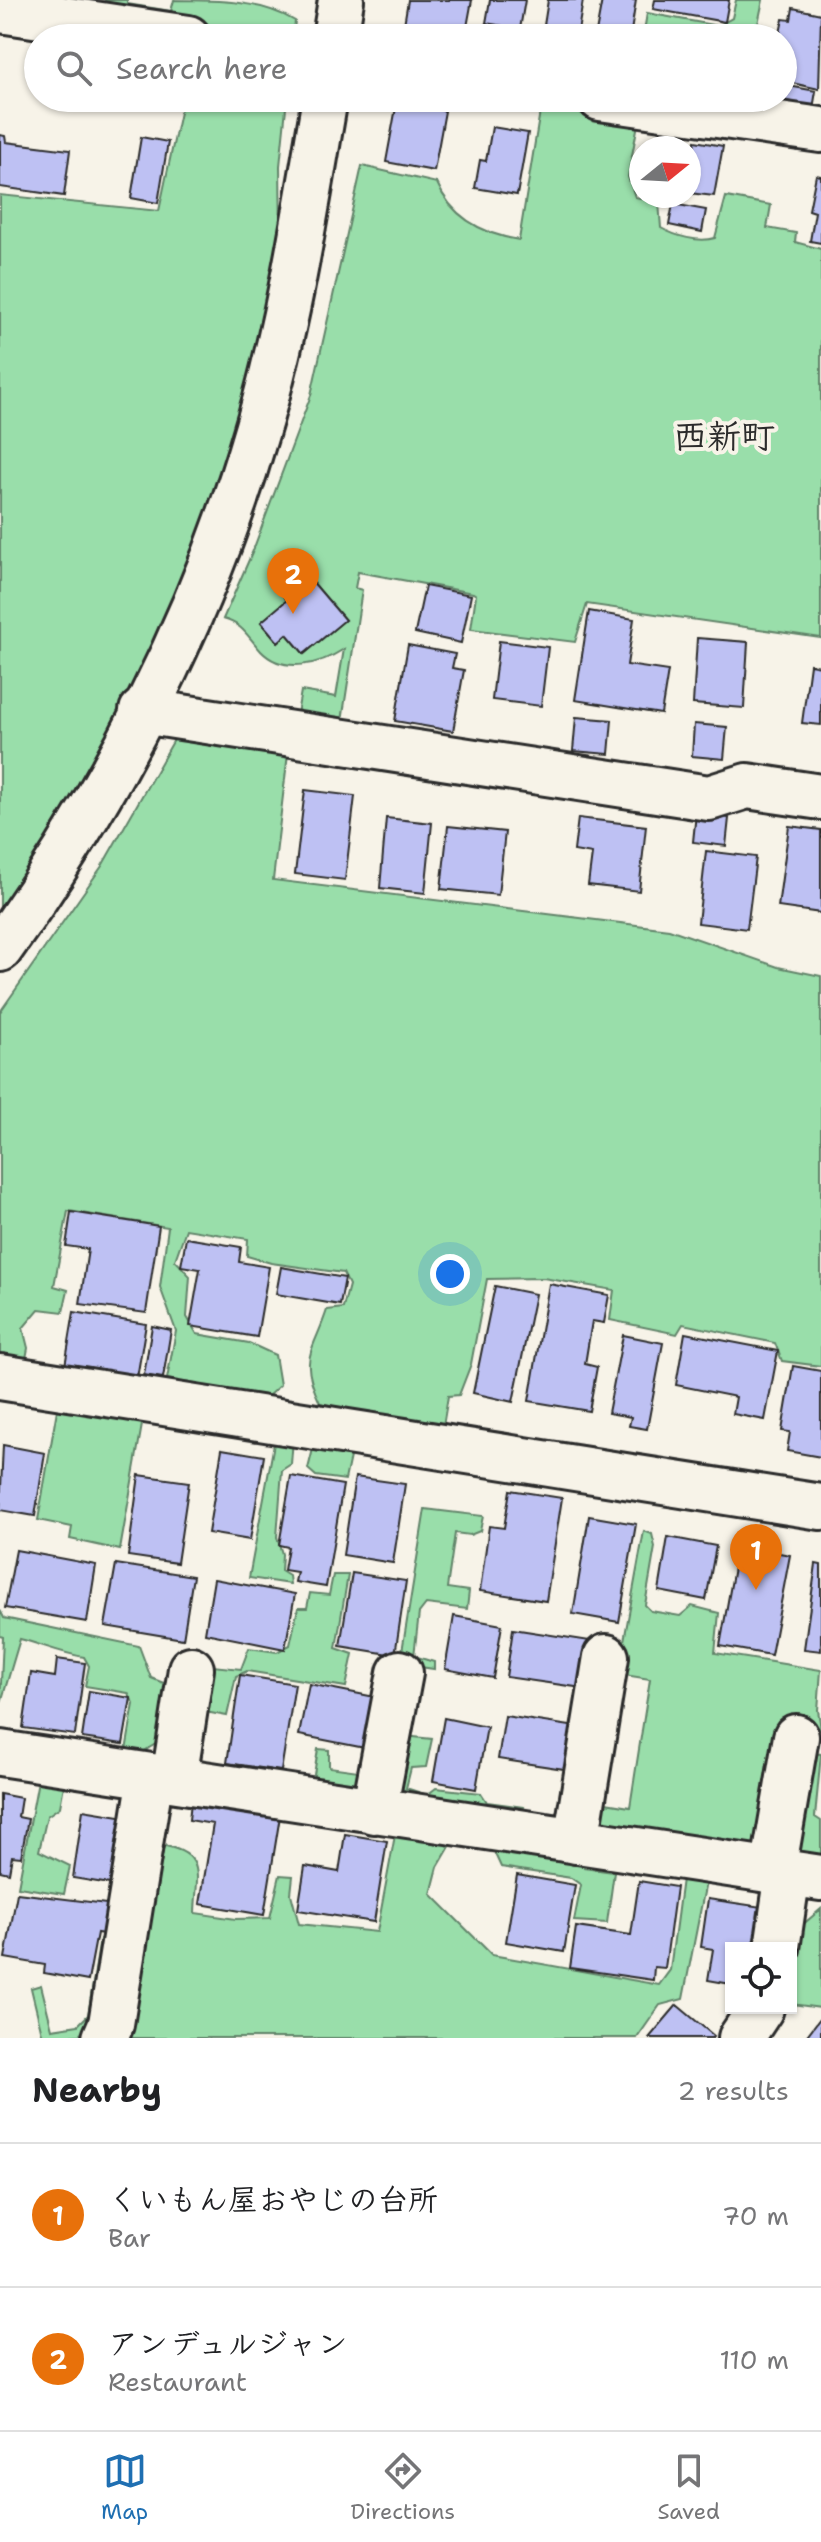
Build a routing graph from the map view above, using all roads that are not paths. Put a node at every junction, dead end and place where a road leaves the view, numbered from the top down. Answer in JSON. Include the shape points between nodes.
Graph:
{"nodes":[{"id":1,"x":341,"y":0,"type":"edge"},
{"id":2,"x":0,"y":10,"type":"edge"},
{"id":3,"x":94,"y":24,"type":"edge"},
{"id":4,"x":337,"y":24,"type":"edge"},
{"id":5,"x":322,"y":112,"type":"edge"},
{"id":6,"x":697,"y":112,"type":"edge"},
{"id":7,"x":821,"y":130,"type":"edge"},
{"id":8,"x":142,"y":711,"type":"junction"},
{"id":9,"x":821,"y":797,"type":"edge"},
{"id":10,"x":0,"y":949,"type":"edge"},
{"id":11,"x":0,"y":1377,"type":"edge"},
{"id":12,"x":821,"y":1507,"type":"edge"},
{"id":13,"x":606,"y":1657,"type":"dead end"},
{"id":14,"x":191,"y":1669,"type":"dead end"},
{"id":15,"x":400,"y":1673,"type":"dead end"},
{"id":16,"x":796,"y":1737,"type":"dead end"},
{"id":17,"x":0,"y":1753,"type":"edge"},
{"id":18,"x":162,"y":1777,"type":"junction"},
{"id":19,"x":374,"y":1811,"type":"junction"},
{"id":20,"x":576,"y":1841,"type":"junction"},
{"id":21,"x":794,"y":1874,"type":"edge"},
{"id":22,"x":778,"y":1942,"type":"edge"},
{"id":23,"x":757,"y":2014,"type":"edge"},
{"id":24,"x":105,"y":2038,"type":"edge"},
{"id":25,"x":741,"y":2038,"type":"edge"}],
"edges":[{"from":1,"to":4,"type":"street"},
{"from":2,"to":3,"type":"street"},
{"from":5,"to":8,"type":"street","via":[[280,342],[257,431],[200,586]]},
{"from":6,"to":7,"type":"street"},
{"from":8,"to":9,"type":"street","via":[[709,798],[747,786]]},
{"from":8,"to":10,"type":"street","via":[[59,860]]},
{"from":11,"to":12,"type":"street"},
{"from":13,"to":20,"type":"street"},
{"from":14,"to":18,"type":"street"},
{"from":15,"to":19,"type":"street"},
{"from":16,"to":21,"type":"street"},
{"from":17,"to":18,"type":"street"},
{"from":18,"to":19,"type":"street"},
{"from":18,"to":24,"type":"street"},
{"from":19,"to":20,"type":"street"},
{"from":20,"to":21,"type":"street"},
{"from":21,"to":22,"type":"street"},
{"from":23,"to":25,"type":"street"}]}
